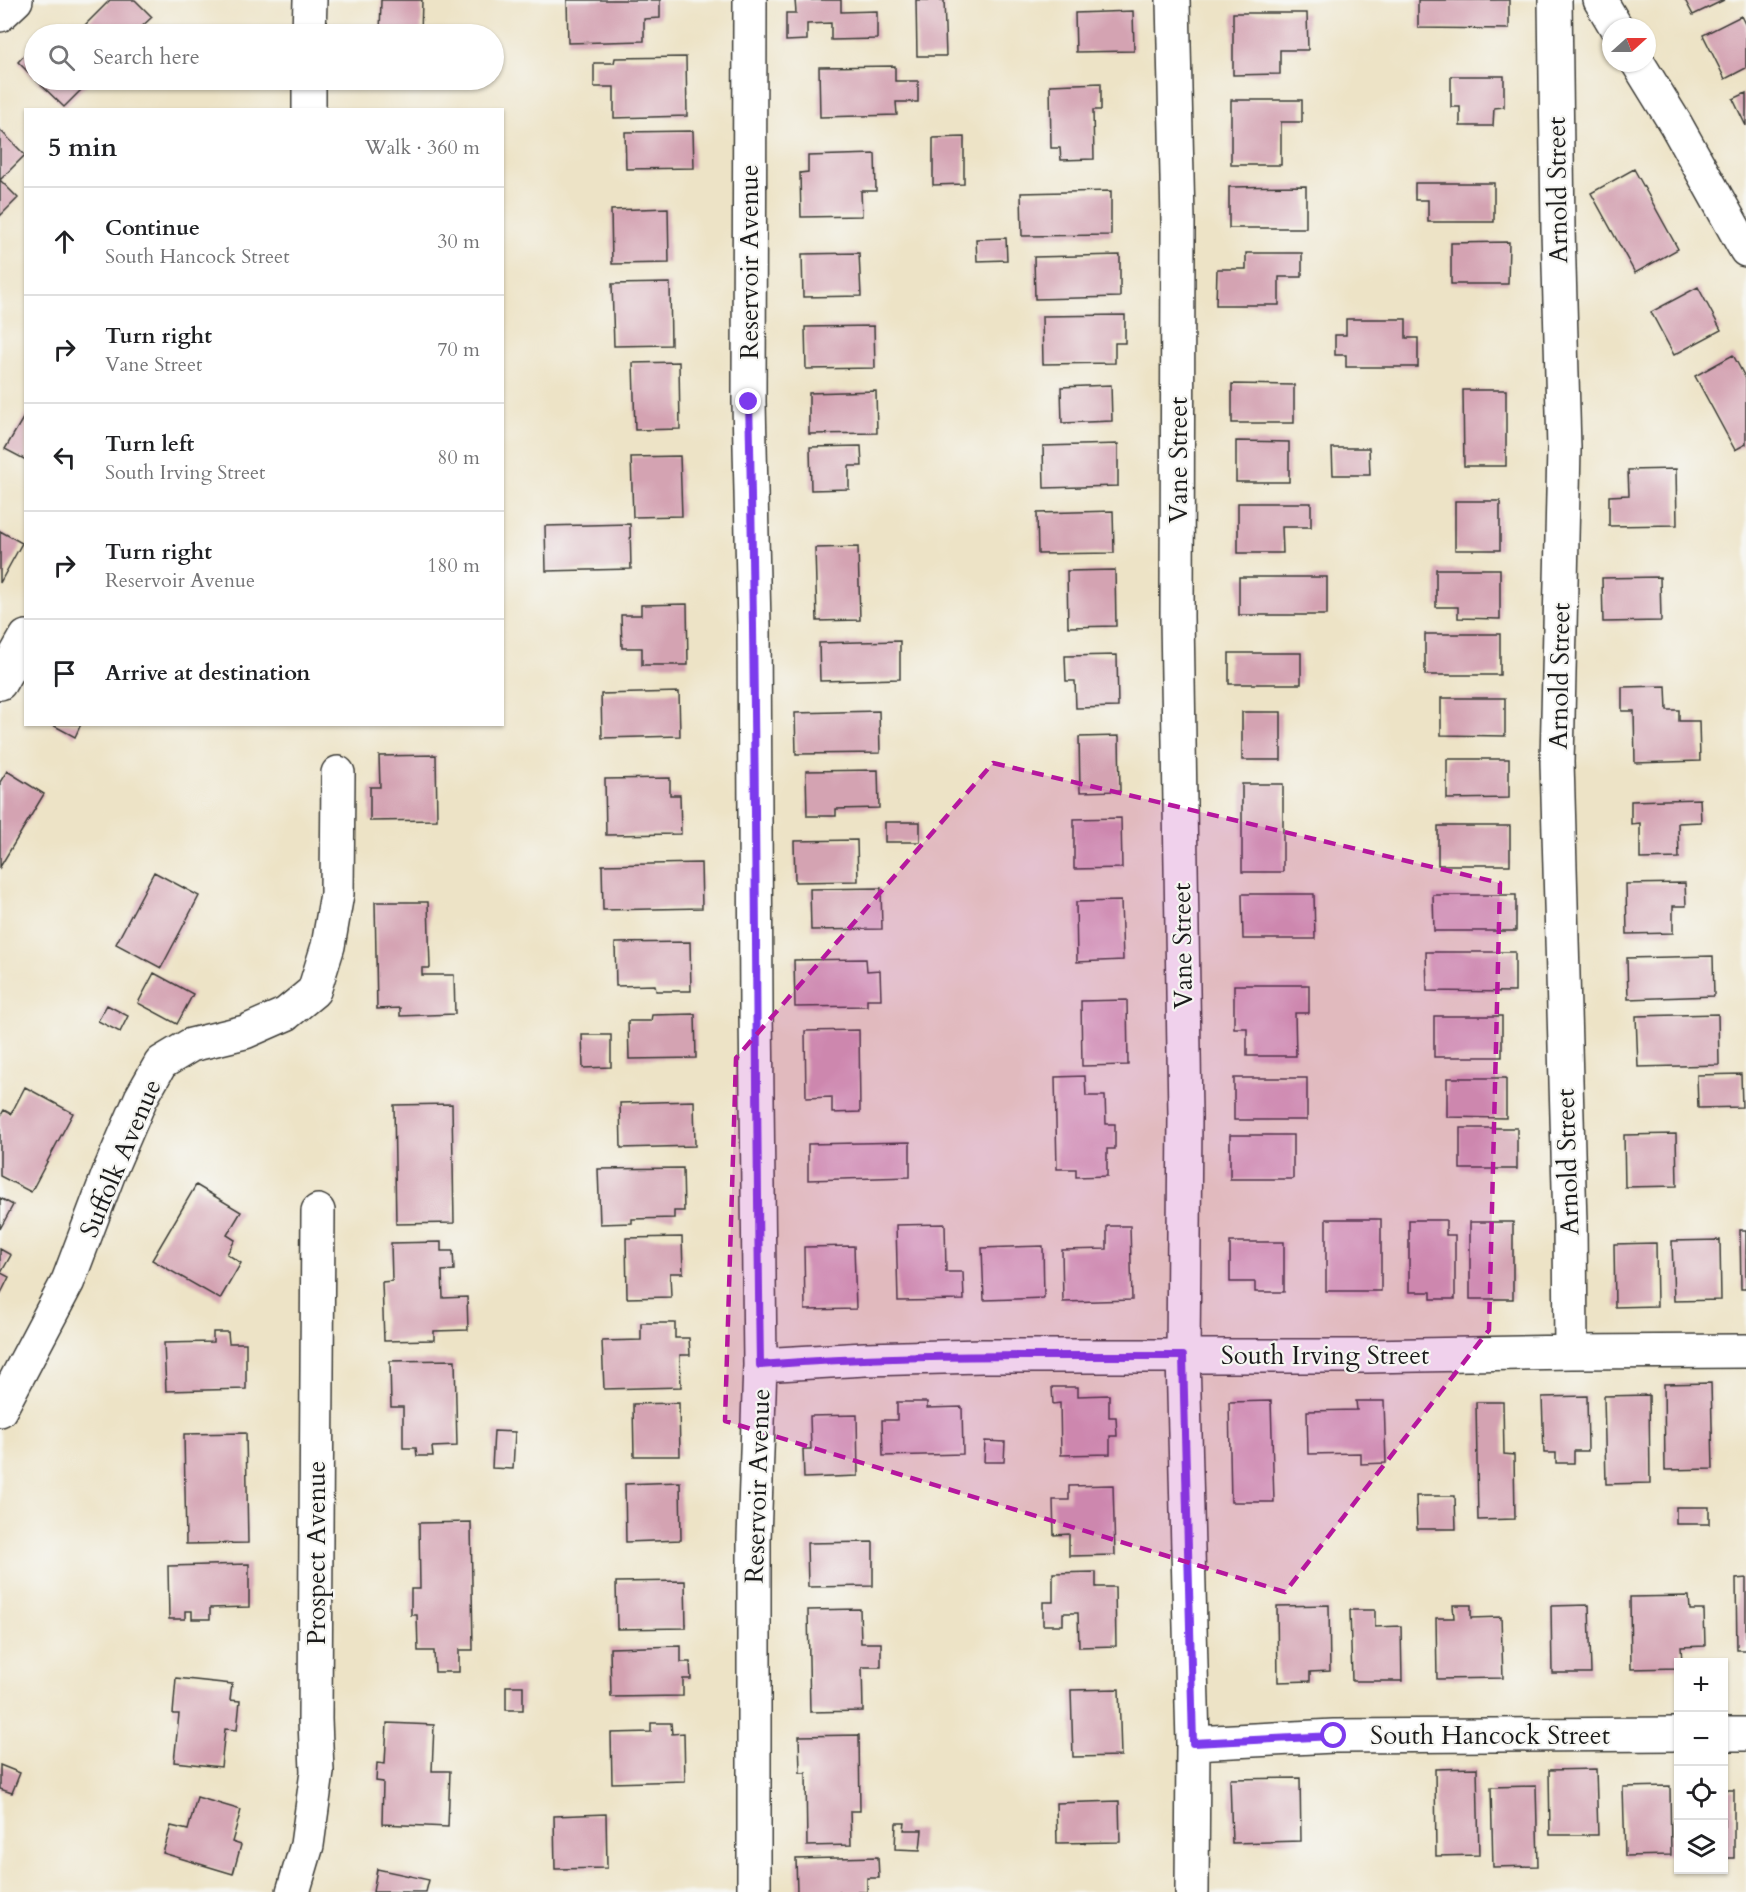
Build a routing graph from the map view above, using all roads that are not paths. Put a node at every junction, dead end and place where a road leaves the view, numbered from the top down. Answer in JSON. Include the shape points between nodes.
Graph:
{"nodes":[{"id":1,"x":16,"y":0,"type":"edge"},
{"id":2,"x":310,"y":0,"type":"edge"},
{"id":3,"x":750,"y":0,"type":"edge"},
{"id":4,"x":1173,"y":0,"type":"edge"},
{"id":5,"x":1555,"y":0,"type":"edge"},
{"id":6,"x":1600,"y":0,"type":"edge"},
{"id":7,"x":0,"y":15,"type":"edge"},
{"id":8,"x":1611,"y":18,"type":"edge"},
{"id":9,"x":309,"y":24,"type":"edge"},
{"id":10,"x":1644,"y":72,"type":"edge"},
{"id":11,"x":309,"y":90,"type":"edge"},
{"id":12,"x":309,"y":108,"type":"edge"},
{"id":13,"x":1746,"y":250,"type":"edge"},
{"id":14,"x":24,"y":641,"type":"edge"},
{"id":15,"x":0,"y":683,"type":"edge"},
{"id":16,"x":338,"y":773,"type":"dead end"},
{"id":17,"x":318,"y":1211,"type":"dead end"},
{"id":18,"x":1746,"y":1351,"type":"edge"},
{"id":19,"x":1571,"y":1352,"type":"junction"},
{"id":20,"x":1183,"y":1356,"type":"junction"},
{"id":21,"x":760,"y":1365,"type":"junction"},
{"id":22,"x":0,"y":1410,"type":"edge"},
{"id":23,"x":1674,"y":1734,"type":"edge"},
{"id":24,"x":1728,"y":1734,"type":"edge"},
{"id":25,"x":1746,"y":1734,"type":"edge"},
{"id":26,"x":1193,"y":1743,"type":"junction"},
{"id":27,"x":293,"y":1892,"type":"edge"},
{"id":28,"x":754,"y":1892,"type":"edge"},
{"id":29,"x":1192,"y":1892,"type":"edge"}],
"edges":[{"from":1,"to":7,"type":"street"},
{"from":2,"to":9,"type":"street"},
{"from":3,"to":21,"type":"street","name":"Reservoir Avenue","via":[[749,402]]},
{"from":4,"to":20,"type":"street","name":"Vane Street","via":[[1185,1115]]},
{"from":5,"to":19,"type":"street","name":"Arnold Street","via":[[1564,448],[1557,762]]},
{"from":6,"to":8,"type":"street"},
{"from":10,"to":13,"type":"street"},
{"from":11,"to":12,"type":"street"},
{"from":14,"to":15,"type":"street"},
{"from":16,"to":22,"type":"street","name":"Suffolk Avenue","via":[[336,894],[328,946],[314,991],[286,1014],[245,1032],[191,1045],[161,1063],[110,1170],[68,1281]]},
{"from":17,"to":27,"type":"street","name":"Prospect Avenue","via":[[317,1772],[307,1845]]},
{"from":18,"to":19,"type":"street","name":"South Irving Street"},
{"from":19,"to":20,"type":"street","name":"South Irving Street"},
{"from":20,"to":21,"type":"street","name":"South Irving Street","via":[[981,1356]]},
{"from":20,"to":26,"type":"street","name":"Vane Street"},
{"from":21,"to":28,"type":"street","name":"Reservoir Avenue","via":[[754,1539]]},
{"from":23,"to":26,"type":"street","name":"South Hancock Street","via":[[1380,1735]]},
{"from":24,"to":25,"type":"street"},
{"from":26,"to":29,"type":"street","name":"Vane Street"}]}
